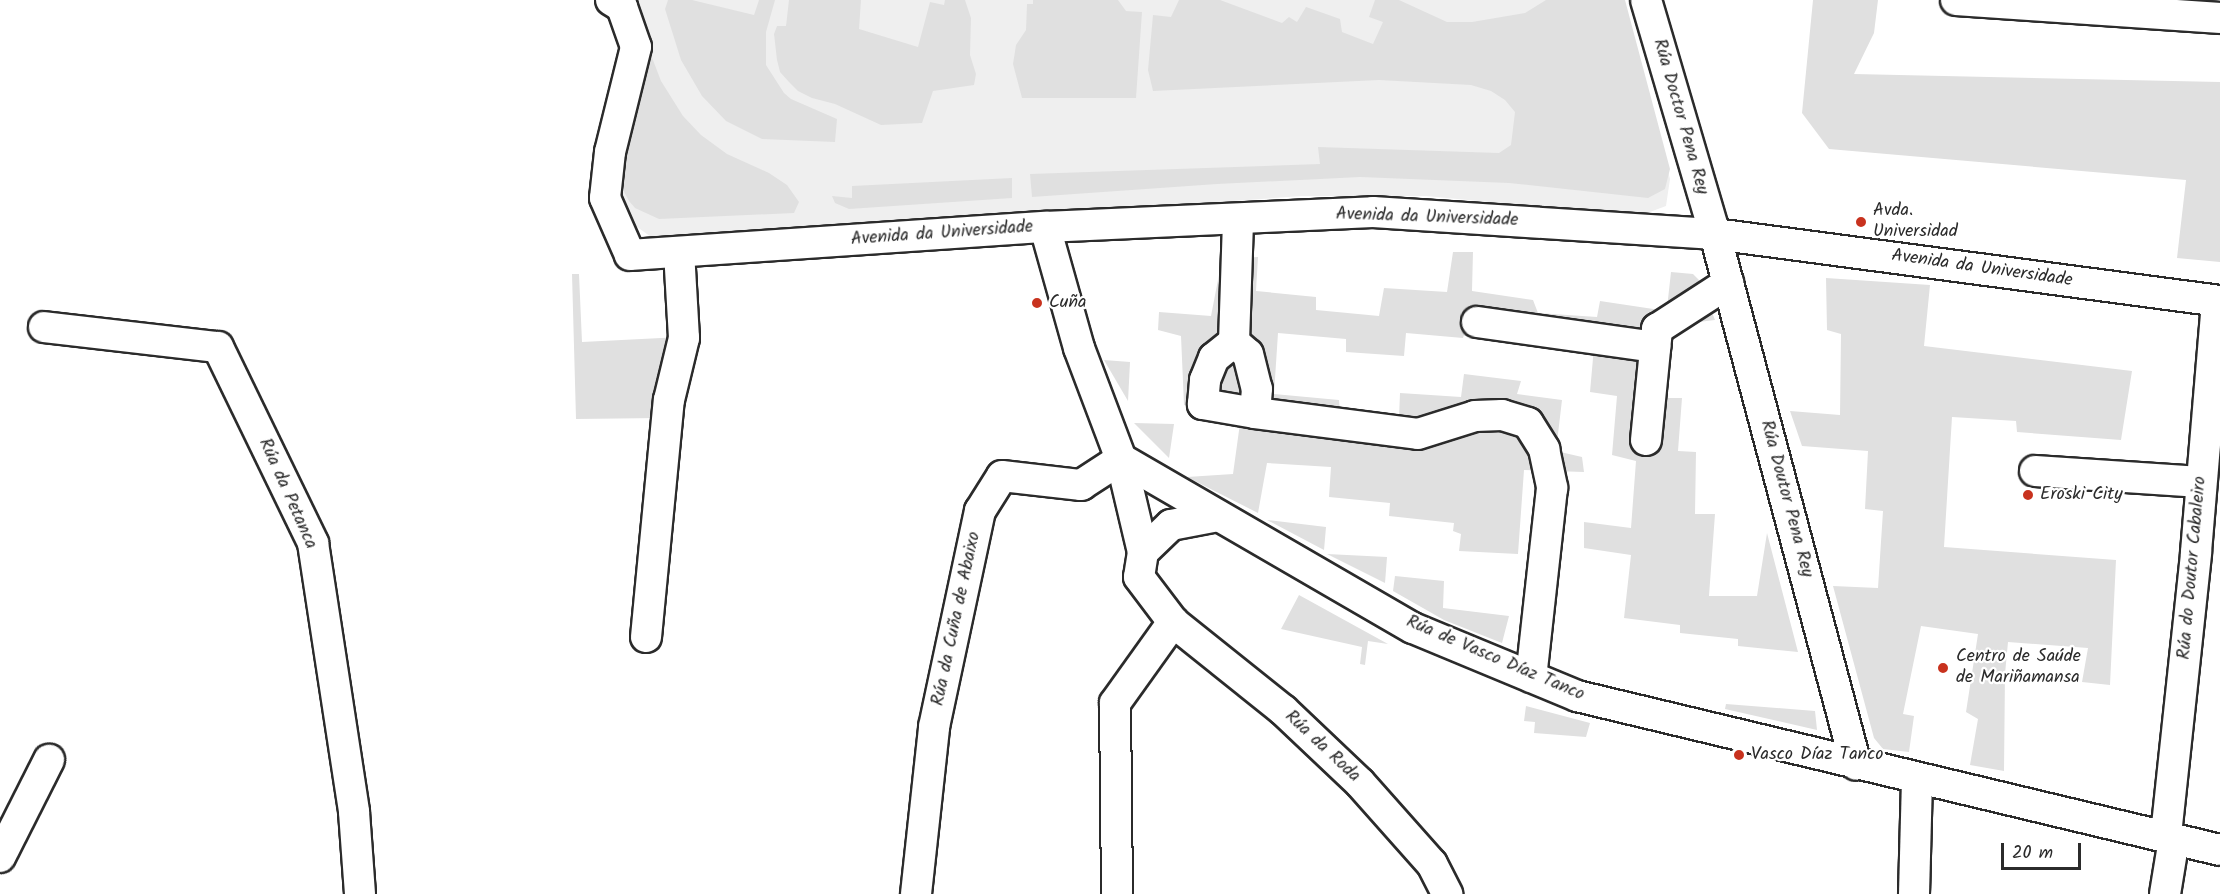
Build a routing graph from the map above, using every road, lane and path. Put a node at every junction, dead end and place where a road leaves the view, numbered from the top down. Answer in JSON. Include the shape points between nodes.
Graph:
{"nodes":[{"id":1,"x":611,"y":0,"type":"edge"},
{"id":2,"x":1646,"y":0,"type":"edge"},
{"id":3,"x":1956,"y":0,"type":"edge"},
{"id":4,"x":2220,"y":18,"type":"edge"},
{"id":5,"x":1238,"y":219,"type":"junction"},
{"id":6,"x":1045,"y":227,"type":"junction"},
{"id":7,"x":1715,"y":234,"type":"junction"},
{"id":8,"x":679,"y":252,"type":"junction"},
{"id":9,"x":1728,"y":283,"type":"junction"},
{"id":10,"x":2219,"y":301,"type":"edge"},
{"id":11,"x":1477,"y":322,"type":"dead end"},
{"id":12,"x":44,"y":327,"type":"dead end"},
{"id":13,"x":1234,"y":342,"type":"junction"},
{"id":14,"x":1655,"y":347,"type":"junction"},
{"id":15,"x":1255,"y":413,"type":"junction"},
{"id":16,"x":1646,"y":440,"type":"dead end"},
{"id":17,"x":1121,"y":459,"type":"junction"},
{"id":18,"x":2036,"y":471,"type":"dead end"},
{"id":19,"x":2201,"y":482,"type":"junction"},
{"id":20,"x":1218,"y":516,"type":"junction"},
{"id":21,"x":1143,"y":552,"type":"junction"},
{"id":22,"x":2208,"y":553,"type":"edge"},
{"id":23,"x":1173,"y":622,"type":"junction"},
{"id":24,"x":646,"y":637,"type":"dead end"},
{"id":25,"x":1531,"y":677,"type":"junction"},
{"id":26,"x":50,"y":760,"type":"dead end"},
{"id":27,"x":1856,"y":765,"type":"junction"},
{"id":28,"x":1917,"y":779,"type":"junction"},
{"id":29,"x":2170,"y":837,"type":"junction"},
{"id":30,"x":2220,"y":850,"type":"edge"},
{"id":31,"x":0,"y":856,"type":"edge"},
{"id":32,"x":360,"y":894,"type":"edge"},
{"id":33,"x":916,"y":894,"type":"edge"},
{"id":34,"x":1117,"y":894,"type":"edge"},
{"id":35,"x":1447,"y":894,"type":"edge"},
{"id":36,"x":1914,"y":894,"type":"edge"},
{"id":37,"x":2165,"y":894,"type":"edge"}],
"edges":[{"from":1,"to":8,"type":"street","name":"Avenida da Universidade","via":[[622,7],[636,47],[610,152],[605,198],[630,255]]},
{"from":2,"to":7,"type":"street","name":"Rúa Doctor Pena Rey"},
{"from":3,"to":4,"type":"street"},
{"from":5,"to":6,"type":"street","name":"Avenida da Universidade"},
{"from":5,"to":7,"type":"street","name":"Avenida da Universidade","via":[[1373,212]]},
{"from":5,"to":13,"type":"street"},
{"from":6,"to":8,"type":"street","name":"Avenida da Universidade"},
{"from":6,"to":17,"type":"street","via":[[1079,348]]},
{"from":7,"to":9,"type":"street","name":"Rúa Doutor Pena Rey"},
{"from":7,"to":10,"type":"street","name":"Avenida da Universidade"},
{"from":8,"to":24,"type":"street","via":[[684,338],[669,400]]},
{"from":9,"to":14,"type":"street","via":[[1657,329]]},
{"from":9,"to":27,"type":"street","name":"Rúa Doutor Pena Rey"},
{"from":10,"to":19,"type":"street","name":"Rúa do Doutor Cabaleiro"},
{"from":11,"to":14,"type":"street"},
{"from":12,"to":32,"type":"street","name":"Rúa da Petanca","via":[[218,347],[313,543],[354,812]]},
{"from":13,"to":15,"type":"street","via":[[1248,354],[1257,389]]},
{"from":13,"to":15,"type":"street","via":[[1214,358],[1205,380],[1203,404]]},
{"from":14,"to":16,"type":"street"},
{"from":15,"to":25,"type":"street","via":[[1418,434],[1475,416],[1502,415],[1528,423],[1544,449],[1552,488]]},
{"from":17,"to":20,"type":"street","name":"Rúa de Vasco Díaz Tanco"},
{"from":17,"to":21,"type":"street","name":"Rúa da Roda"},
{"from":17,"to":33,"type":"street","name":"Rúa da Cuña de Abaixo","via":[[1081,484],[1002,476],[980,511],[934,727]]},
{"from":18,"to":19,"type":"street"},
{"from":19,"to":22,"type":"street","name":"Rúa do Doutor Cabaleiro"},
{"from":20,"to":21,"type":"street","via":[[1171,525]]},
{"from":20,"to":25,"type":"street","name":"Rúa de Vasco Díaz Tanco","via":[[1413,628]]},
{"from":21,"to":23,"type":"street","name":"Rúa da Roda","via":[[1139,577]]},
{"from":22,"to":29,"type":"street","name":"Rúa do Doutor Cabaleiro"},
{"from":23,"to":34,"type":"street","via":[[1115,703]]},
{"from":23,"to":35,"type":"street","name":"Rúa da Roda","via":[[1283,710],[1360,783],[1432,864]]},
{"from":25,"to":27,"type":"street","name":"Rúa de Vasco Díaz Tanco","via":[[1577,696]]},
{"from":26,"to":31,"type":"street"},
{"from":27,"to":28,"type":"street","name":"Rúa de Vasco Díaz Tanco"},
{"from":28,"to":29,"type":"street","name":"Rúa de Vasco Díaz Tanco"},
{"from":28,"to":36,"type":"street"},
{"from":29,"to":30,"type":"street","name":"Rúa de Vasco Díaz Tanco"},
{"from":29,"to":37,"type":"street"}]}
